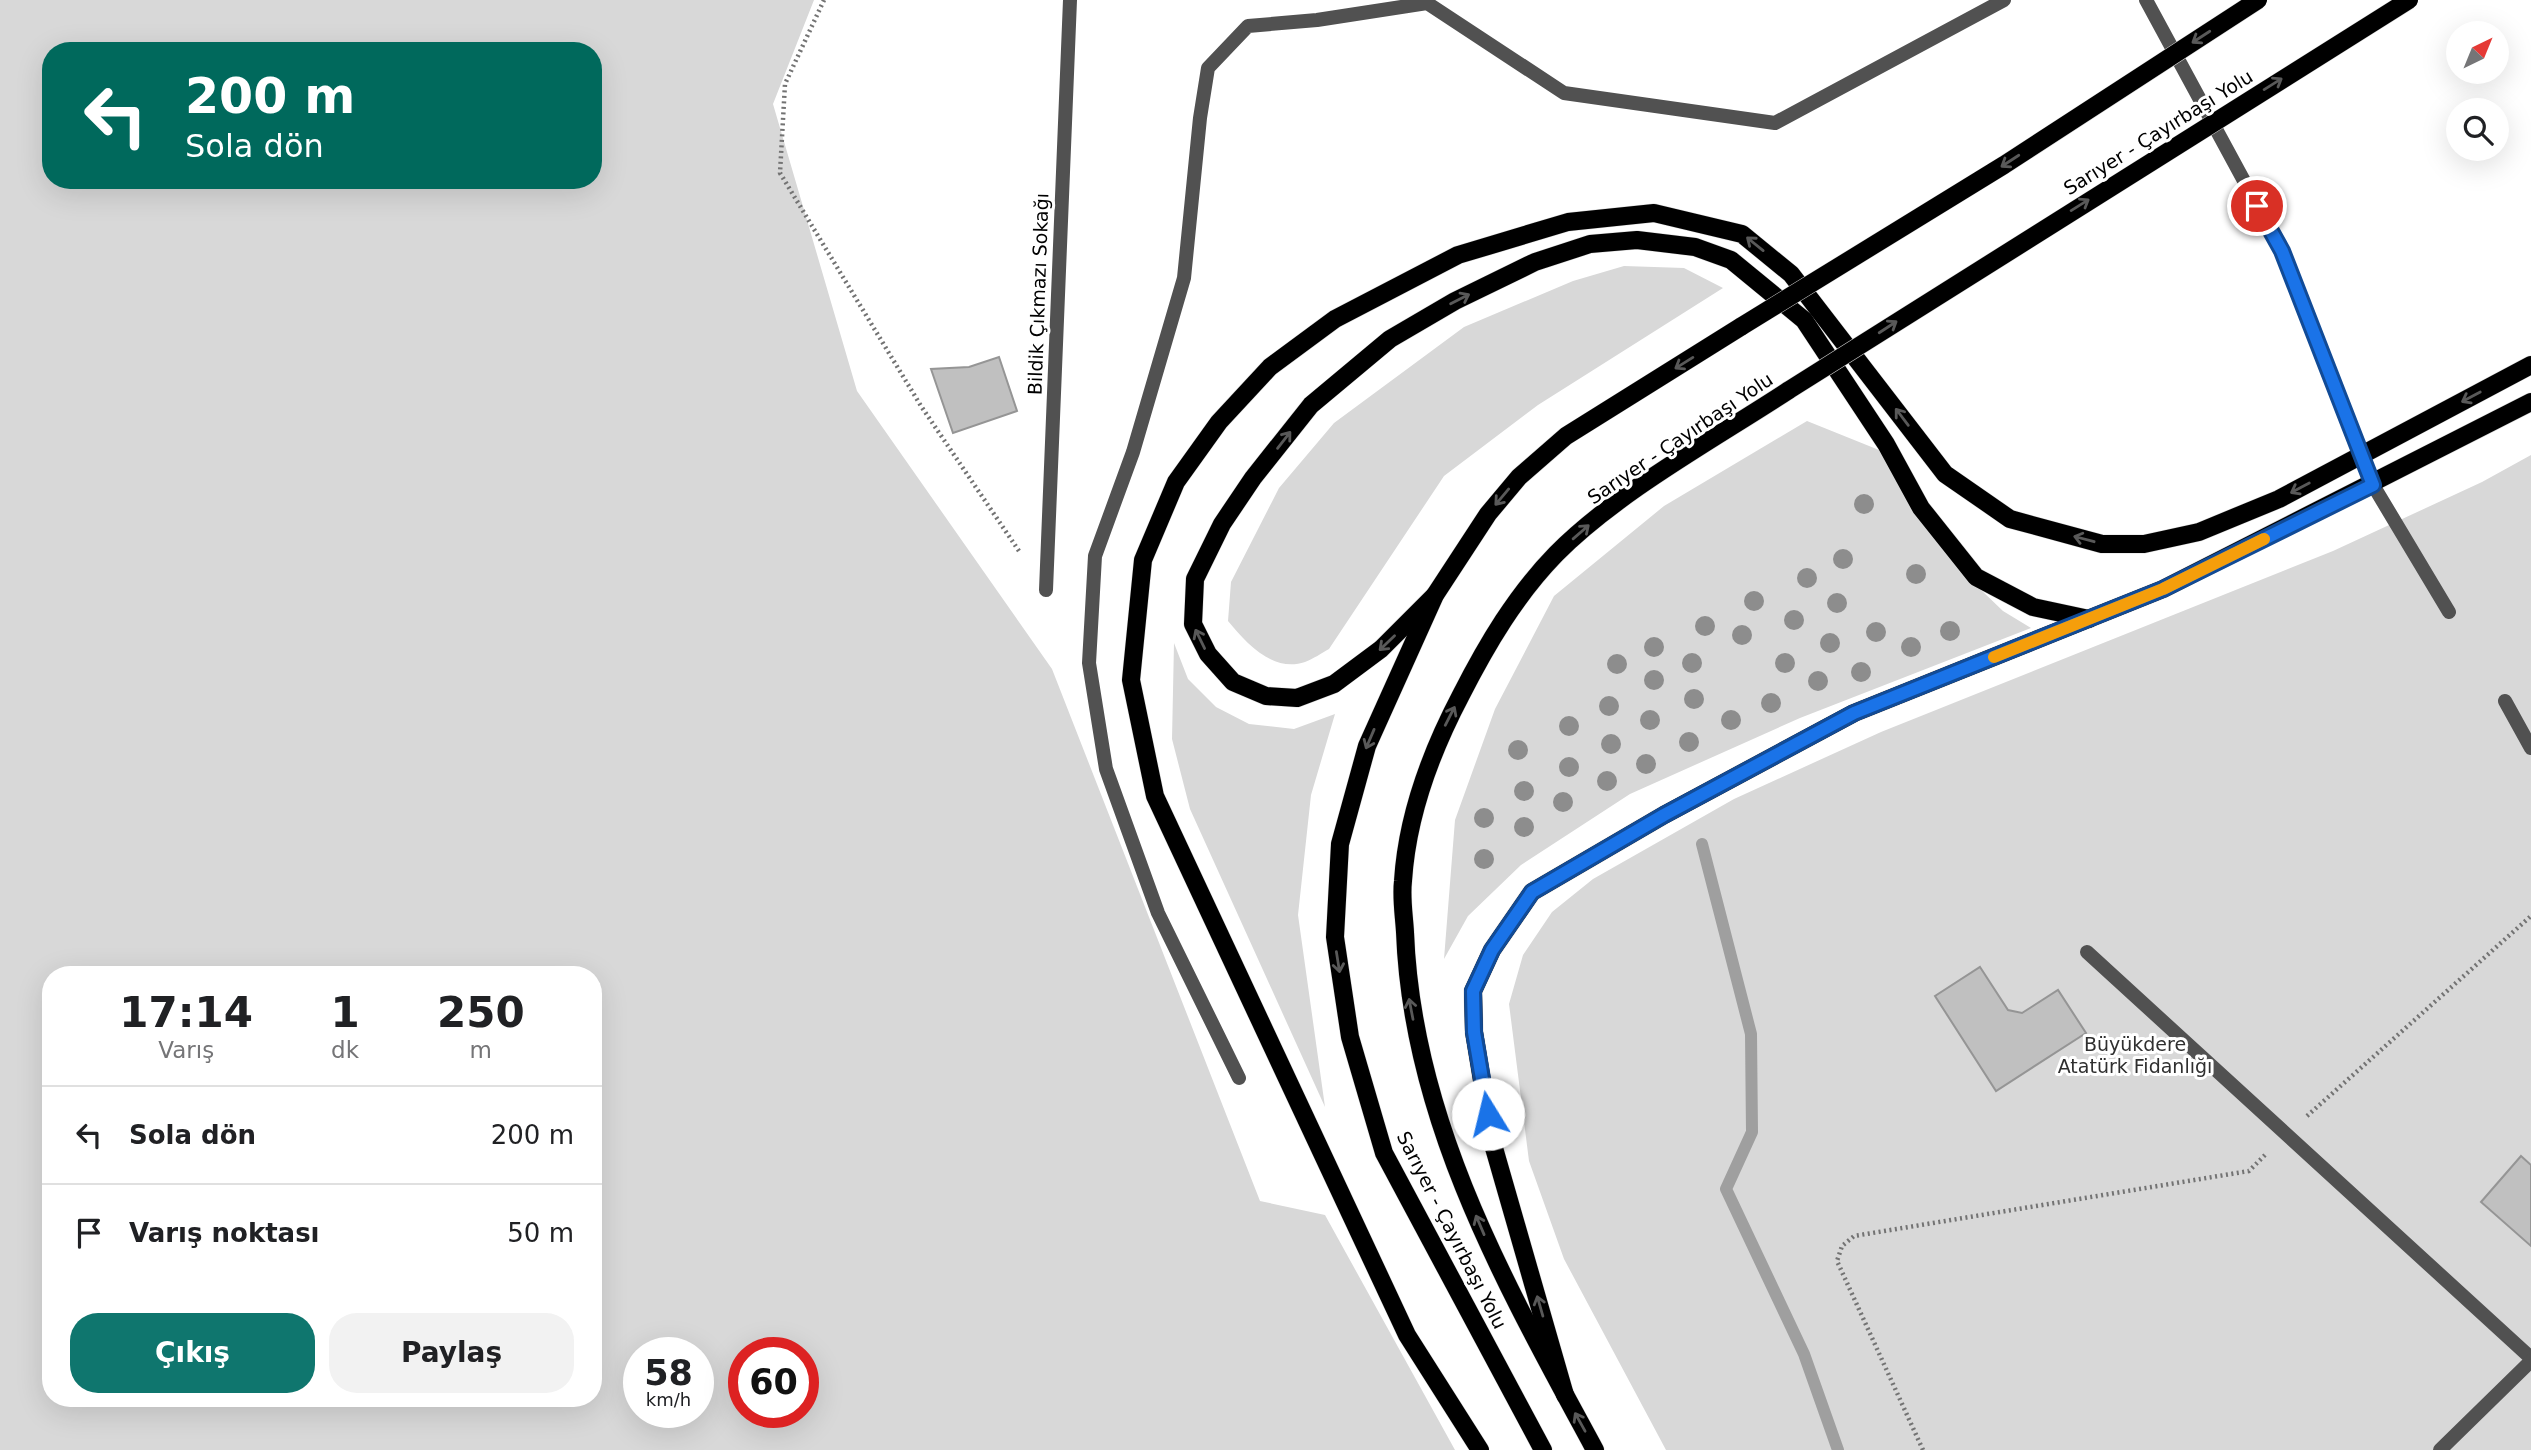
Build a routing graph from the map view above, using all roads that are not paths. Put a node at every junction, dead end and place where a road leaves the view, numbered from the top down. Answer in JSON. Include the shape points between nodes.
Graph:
{"nodes":[{"id":1,"x":1070,"y":0,"type":"edge"},
{"id":2,"x":2004,"y":0,"type":"edge"},
{"id":3,"x":2146,"y":0,"type":"edge"},
{"id":4,"x":2258,"y":0,"type":"edge"},
{"id":5,"x":2409,"y":0,"type":"edge"},
{"id":6,"x":2531,"y":365,"type":"edge"},
{"id":7,"x":2531,"y":402,"type":"edge"},
{"id":8,"x":2360,"y":456,"type":"junction"},
{"id":9,"x":2373,"y":485,"type":"junction"},
{"id":10,"x":1046,"y":590,"type":"road end"},
{"id":11,"x":1435,"y":595,"type":"junction"},
{"id":12,"x":2449,"y":612,"type":"dead end"},
{"id":13,"x":2090,"y":619,"type":"junction"},
{"id":14,"x":2505,"y":701,"type":"dead end"},
{"id":15,"x":2531,"y":748,"type":"edge"},
{"id":16,"x":2087,"y":951,"type":"dead end"},
{"id":17,"x":1239,"y":1078,"type":"dead end"},
{"id":18,"x":2531,"y":1359,"type":"edge"},
{"id":19,"x":1565,"y":1395,"type":"junction"},
{"id":20,"x":1480,"y":1450,"type":"edge"},
{"id":21,"x":1543,"y":1450,"type":"edge"},
{"id":22,"x":1595,"y":1450,"type":"edge"},
{"id":23,"x":2440,"y":1450,"type":"edge"}],
"edges":[{"from":1,"to":10,"type":"street","name":"Bildik Çıkmazı Sokağı"},
{"from":2,"to":17,"type":"street","via":[[1775,124],[1564,93],[1427,3],[1248,26],[1208,68],[1184,278],[1133,452],[1095,556],[1089,663],[1106,769],[1158,913]]},
{"from":3,"to":8,"type":"street","via":[[2282,251]]},
{"from":4,"to":11,"type":"main road","name":"Sarıyer - Çayırbaşı Yolu","one_way":true,"bridge":true,"via":[[2004,165],[1566,436],[1519,477],[1488,514]]},
{"from":19,"to":5,"type":"main road","name":"Sarıyer - Çayırbaşı Yolu","one_way":true,"bridge":true,"via":[[1503,1280],[1444,1139],[1422,1065],[1407,986],[1403,894],[1415,813],[1440,735],[1493,634],[1556,554],[1612,506]]},
{"from":6,"to":8,"type":"main road","one_way":true},
{"from":7,"to":9,"type":"main road"},
{"from":8,"to":9,"type":"street"},
{"from":8,"to":20,"type":"main road","one_way":true,"via":[[2279,499],[2199,532],[2144,544],[2102,544],[2010,519],[1945,474],[1791,274],[1742,234],[1654,213],[1568,222],[1458,255],[1335,319],[1270,367],[1219,422],[1176,482],[1143,560],[1131,680],[1155,796],[1407,1335]]},
{"from":9,"to":12,"type":"street"},
{"from":9,"to":13,"type":"main road","via":[[2163,589]]},
{"from":11,"to":13,"type":"main road","one_way":true,"via":[[1381,649],[1344,677],[1297,698],[1266,696],[1233,682],[1208,654],[1193,624],[1195,579],[1222,524],[1311,405],[1390,339],[1455,301],[1535,262],[1590,244],[1637,240],[1695,247],[1731,260],[1804,320],[1886,444],[1921,508],[1976,577],[2033,607]]},
{"from":11,"to":21,"type":"main road","name":"Sarıyer - Çayırbaşı Yolu","one_way":true,"via":[[1367,746],[1340,844],[1335,937],[1350,1037],[1384,1153]]},
{"from":19,"to":13,"type":"main road","one_way":true,"via":[[1492,1141],[1474,1032],[1473,991],[1492,950],[1532,892],[1664,815],[1854,713]]},
{"from":14,"to":15,"type":"street"},
{"from":16,"to":18,"type":"street"},
{"from":18,"to":23,"type":"street"},
{"from":22,"to":19,"type":"main road","name":"Sarıyer - Çayırbaşı Yolu","one_way":true}]}
